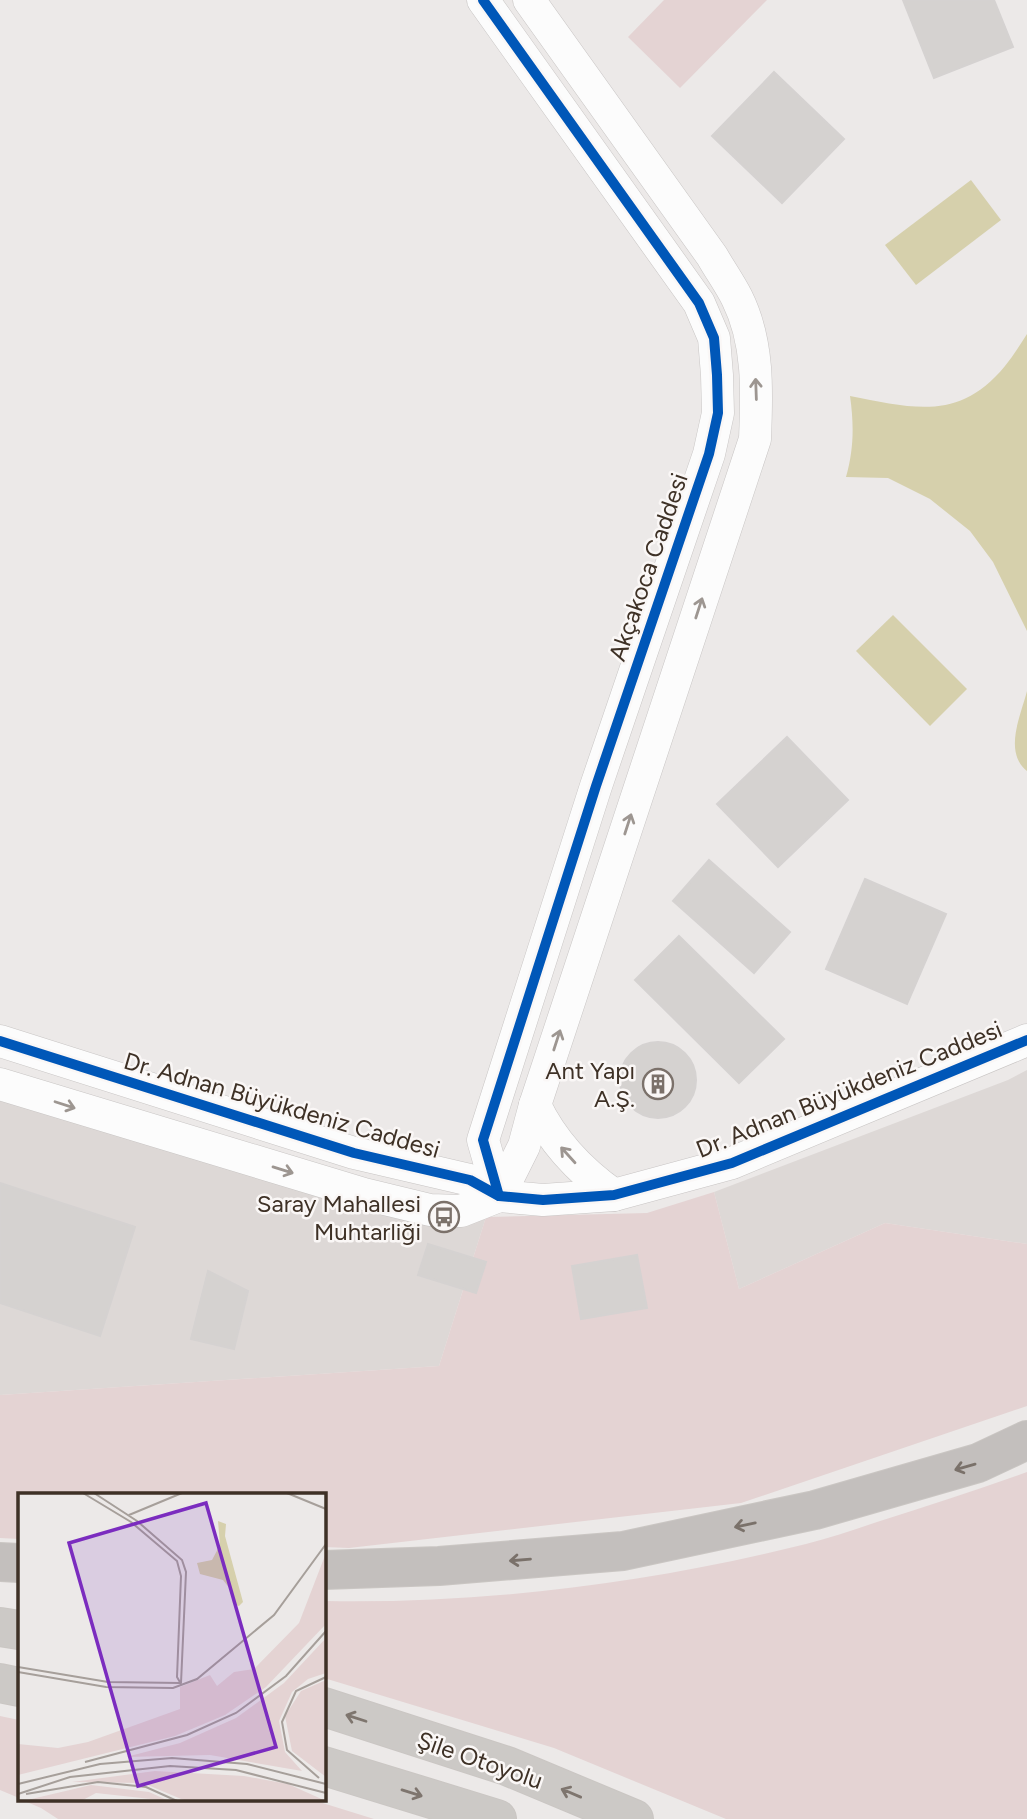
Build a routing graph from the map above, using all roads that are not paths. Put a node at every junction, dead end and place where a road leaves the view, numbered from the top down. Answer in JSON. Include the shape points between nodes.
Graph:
{"nodes":[{"id":1,"x":483,"y":0,"type":"edge"},
{"id":2,"x":529,"y":0,"type":"edge"},
{"id":3,"x":1027,"y":1040,"type":"edge"},
{"id":4,"x":0,"y":1041,"type":"edge"},
{"id":5,"x":0,"y":1084,"type":"edge"},
{"id":6,"x":535,"y":1105,"type":"junction"},
{"id":7,"x":614,"y":1195,"type":"junction"},
{"id":8,"x":499,"y":1196,"type":"junction"},
{"id":9,"x":1027,"y":1440,"type":"edge"},
{"id":10,"x":0,"y":1562,"type":"edge"},
{"id":11,"x":18,"y":1563,"type":"edge"},
{"id":12,"x":326,"y":1570,"type":"edge"},
{"id":13,"x":0,"y":1627,"type":"edge"},
{"id":14,"x":18,"y":1630,"type":"edge"},
{"id":15,"x":0,"y":1683,"type":"edge"},
{"id":16,"x":18,"y":1688,"type":"edge"},
{"id":17,"x":326,"y":1708,"type":"edge"},
{"id":18,"x":326,"y":1767,"type":"edge"},
{"id":19,"x":498,"y":1819,"type":"edge"},
{"id":20,"x":634,"y":1819,"type":"edge"}],
"edges":[{"from":1,"to":8,"type":"street","name":"Akçakoca Caddesi","via":[[699,303],[714,338],[718,413],[709,454],[483,1140]]},
{"from":6,"to":2,"type":"street","one_way":true,"via":[[755,439],[757,391],[752,342],[738,300],[712,256]]},
{"from":3,"to":7,"type":"street","name":"Dr. Adnan Büyükdeniz Caddesi","via":[[732,1163]]},
{"from":4,"to":8,"type":"street","name":"Dr. Adnan Büyükdeniz Caddesi","via":[[354,1153],[470,1180]]},
{"from":5,"to":8,"type":"street","name":"Dr. Adnan Büyükdeniz Caddesi","one_way":true,"via":[[430,1210],[461,1211]]},
{"from":7,"to":6,"type":"street","one_way":true,"via":[[566,1154]]},
{"from":6,"to":8,"type":"street","via":[[524,1146]]},
{"from":7,"to":8,"type":"street","name":"Dr. Adnan Büyükdeniz Caddesi","via":[[542,1200]]},
{"from":9,"to":12,"type":"highway","one_way":true,"via":[[978,1463],[816,1510],[623,1551]]},
{"from":10,"to":11,"type":"highway"},
{"from":13,"to":14,"type":"highway"},
{"from":15,"to":16,"type":"highway"},
{"from":20,"to":17,"type":"highway","name":"Şile Otoyolu","one_way":true,"via":[[507,1766]]},
{"from":18,"to":19,"type":"highway","name":"Şile Otoyolu","one_way":true}]}
